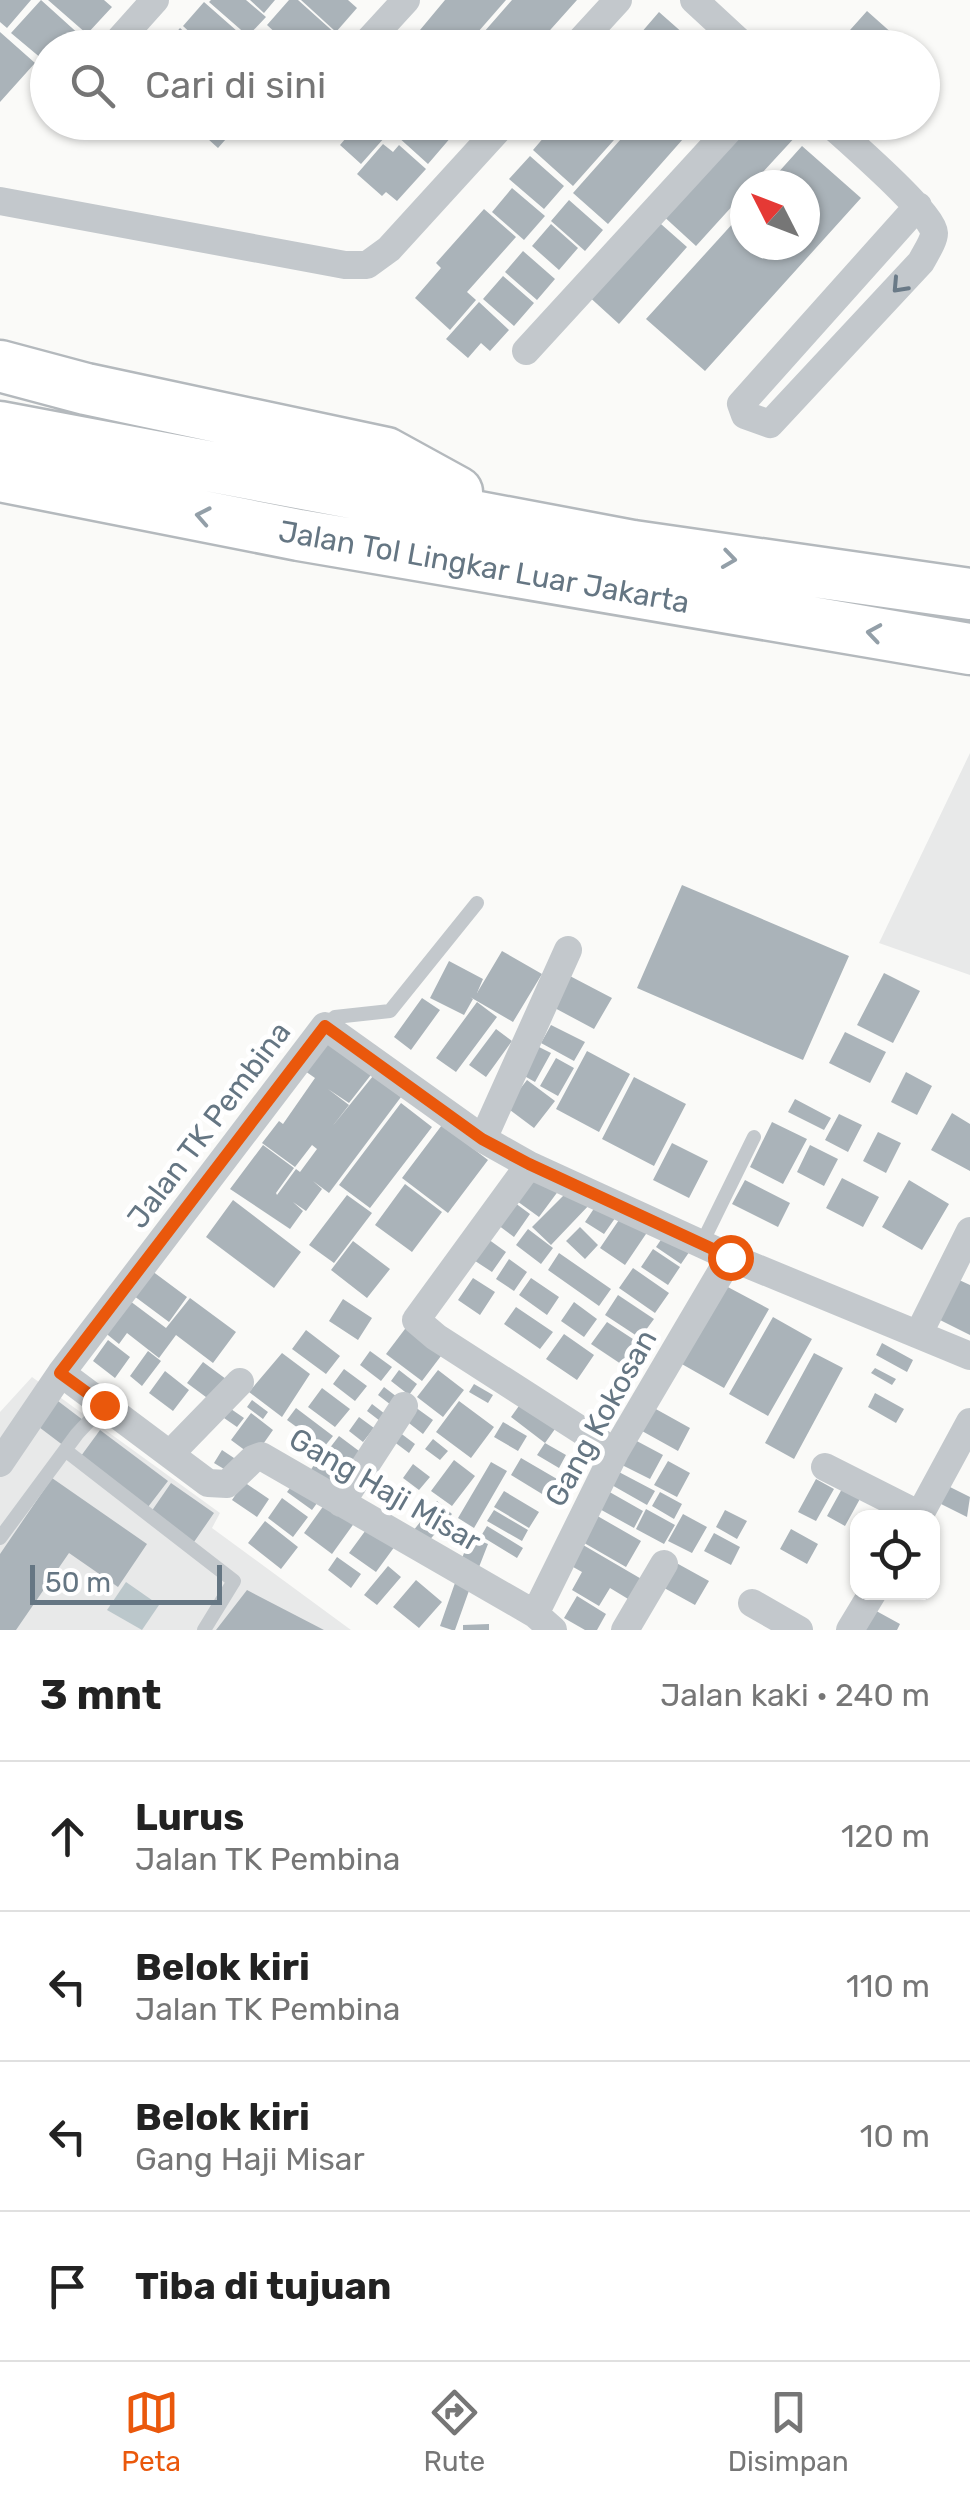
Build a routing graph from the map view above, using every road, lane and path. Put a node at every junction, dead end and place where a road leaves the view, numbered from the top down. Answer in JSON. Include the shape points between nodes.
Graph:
{"nodes":[{"id":1,"x":155,"y":0,"type":"edge"},
{"id":2,"x":406,"y":0,"type":"edge"},
{"id":3,"x":618,"y":0,"type":"edge"},
{"id":4,"x":694,"y":0,"type":"edge"},
{"id":5,"x":128,"y":30,"type":"edge"},
{"id":6,"x":378,"y":30,"type":"edge"},
{"id":7,"x":590,"y":30,"type":"edge"},
{"id":8,"x":726,"y":30,"type":"edge"},
{"id":9,"x":489,"y":140,"type":"edge"},
{"id":10,"x":719,"y":140,"type":"edge"},
{"id":11,"x":847,"y":140,"type":"edge"},
{"id":12,"x":0,"y":201,"type":"edge"},
{"id":13,"x":918,"y":206,"type":"junction"},
{"id":14,"x":526,"y":350,"type":"dead end"},
{"id":15,"x":0,"y":366,"type":"edge"},
{"id":16,"x":0,"y":404,"type":"edge"},
{"id":17,"x":0,"y":427,"type":"edge"},
{"id":18,"x":0,"y":476,"type":"edge"},
{"id":19,"x":457,"y":492,"type":"junction"},
{"id":20,"x":633,"y":546,"type":"junction"},
{"id":21,"x":970,"y":594,"type":"edge"},
{"id":22,"x":970,"y":648,"type":"edge"},
{"id":23,"x":477,"y":904,"type":"dead end"},
{"id":24,"x":568,"y":950,"type":"dead end"},
{"id":25,"x":325,"y":1026,"type":"junction"},
{"id":26,"x":754,"y":1136,"type":"dead end"},
{"id":27,"x":482,"y":1139,"type":"junction"},
{"id":28,"x":529,"y":1164,"type":"junction"},
{"id":29,"x":970,"y":1231,"type":"edge"},
{"id":30,"x":702,"y":1243,"type":"junction"},
{"id":31,"x":730,"y":1257,"type":"junction"},
{"id":32,"x":919,"y":1332,"type":"junction"},
{"id":33,"x":970,"y":1356,"type":"edge"},
{"id":34,"x":60,"y":1373,"type":"junction"},
{"id":35,"x":240,"y":1382,"type":"dead end"},
{"id":36,"x":104,"y":1405,"type":"junction"},
{"id":37,"x":404,"y":1406,"type":"dead end"},
{"id":38,"x":970,"y":1422,"type":"edge"},
{"id":39,"x":66,"y":1450,"type":"junction"},
{"id":40,"x":615,"y":1452,"type":"junction"},
{"id":41,"x":170,"y":1454,"type":"junction"},
{"id":42,"x":0,"y":1462,"type":"edge"},
{"id":43,"x":825,"y":1467,"type":"dead end"},
{"id":44,"x":341,"y":1503,"type":"junction"},
{"id":45,"x":907,"y":1510,"type":"edge"},
{"id":46,"x":922,"y":1510,"type":"edge"},
{"id":47,"x":0,"y":1538,"type":"edge"},
{"id":48,"x":664,"y":1564,"type":"dead end"},
{"id":49,"x":868,"y":1600,"type":"edge"},
{"id":50,"x":752,"y":1603,"type":"dead end"},
{"id":51,"x":544,"y":1622,"type":"edge"},
{"id":52,"x":204,"y":1630,"type":"edge"},
{"id":53,"x":624,"y":1630,"type":"edge"},
{"id":54,"x":799,"y":1630,"type":"edge"},
{"id":55,"x":850,"y":1630,"type":"edge"}],
"edges":[{"from":1,"to":5,"type":"street"},
{"from":2,"to":6,"type":"street"},
{"from":3,"to":7,"type":"street"},
{"from":4,"to":8,"type":"street"},
{"from":9,"to":12,"type":"street","via":[[367,265]]},
{"from":10,"to":14,"type":"street"},
{"from":11,"to":13,"type":"street"},
{"from":13,"to":13,"type":"street","one_way":true,"via":[[934,234],[921,262],[770,424],[745,416],[742,404]]},
{"from":15,"to":19,"type":"highway","via":[[386,453]]},
{"from":16,"to":19,"type":"highway"},
{"from":17,"to":20,"type":"highway","name":"Jalan Tol Lingkar Luar Jakarta"},
{"from":22,"to":18,"type":"highway","name":"Jalan Tol Lingkar Luar Jakarta","one_way":true,"via":[[397,552]]},
{"from":19,"to":20,"type":"highway","via":[[569,508]]},
{"from":20,"to":21,"type":"highway","name":"Jalan Tol Lingkar Luar Jakarta","one_way":true},
{"from":23,"to":25,"type":"lane","via":[[390,1010],[334,1018]]},
{"from":24,"to":27,"type":"street"},
{"from":25,"to":27,"type":"street","name":"Jalan TK Pembina"},
{"from":25,"to":34,"type":"street","name":"Jalan TK Pembina"},
{"from":26,"to":30,"type":"lane"},
{"from":27,"to":28,"type":"street","name":"Jalan TK Pembina"},
{"from":28,"to":30,"type":"street","name":"Jalan TK Pembina"},
{"from":28,"to":40,"type":"street","via":[[416,1320]]},
{"from":29,"to":32,"type":"street"},
{"from":30,"to":31,"type":"street","name":"Jalan TK Pembina"},
{"from":31,"to":32,"type":"street","name":"Jalan TK Pembina"},
{"from":31,"to":40,"type":"street","name":"Gang Kokosan"},
{"from":32,"to":33,"type":"street","name":"Jalan TK Pembina"},
{"from":34,"to":36,"type":"street","name":"Gang Haji Misar"},
{"from":34,"to":42,"type":"street","name":"Jalan TK Pembina"},
{"from":35,"to":41,"type":"street"},
{"from":36,"to":39,"type":"lane"},
{"from":36,"to":41,"type":"street","name":"Gang Haji Misar"},
{"from":37,"to":44,"type":"street"},
{"from":38,"to":46,"type":"street"},
{"from":39,"to":47,"type":"lane"},
{"from":39,"to":52,"type":"lane","via":[[234,1581]]},
{"from":40,"to":51,"type":"street","name":"Gang Kokosan"},
{"from":41,"to":44,"type":"street","name":"Gang Haji Misar","via":[[218,1485],[261,1456]]},
{"from":43,"to":45,"type":"street"},
{"from":44,"to":51,"type":"street","name":"Gang Haji Misar"},
{"from":48,"to":53,"type":"street"},
{"from":49,"to":55,"type":"street"},
{"from":50,"to":54,"type":"street"}]}
